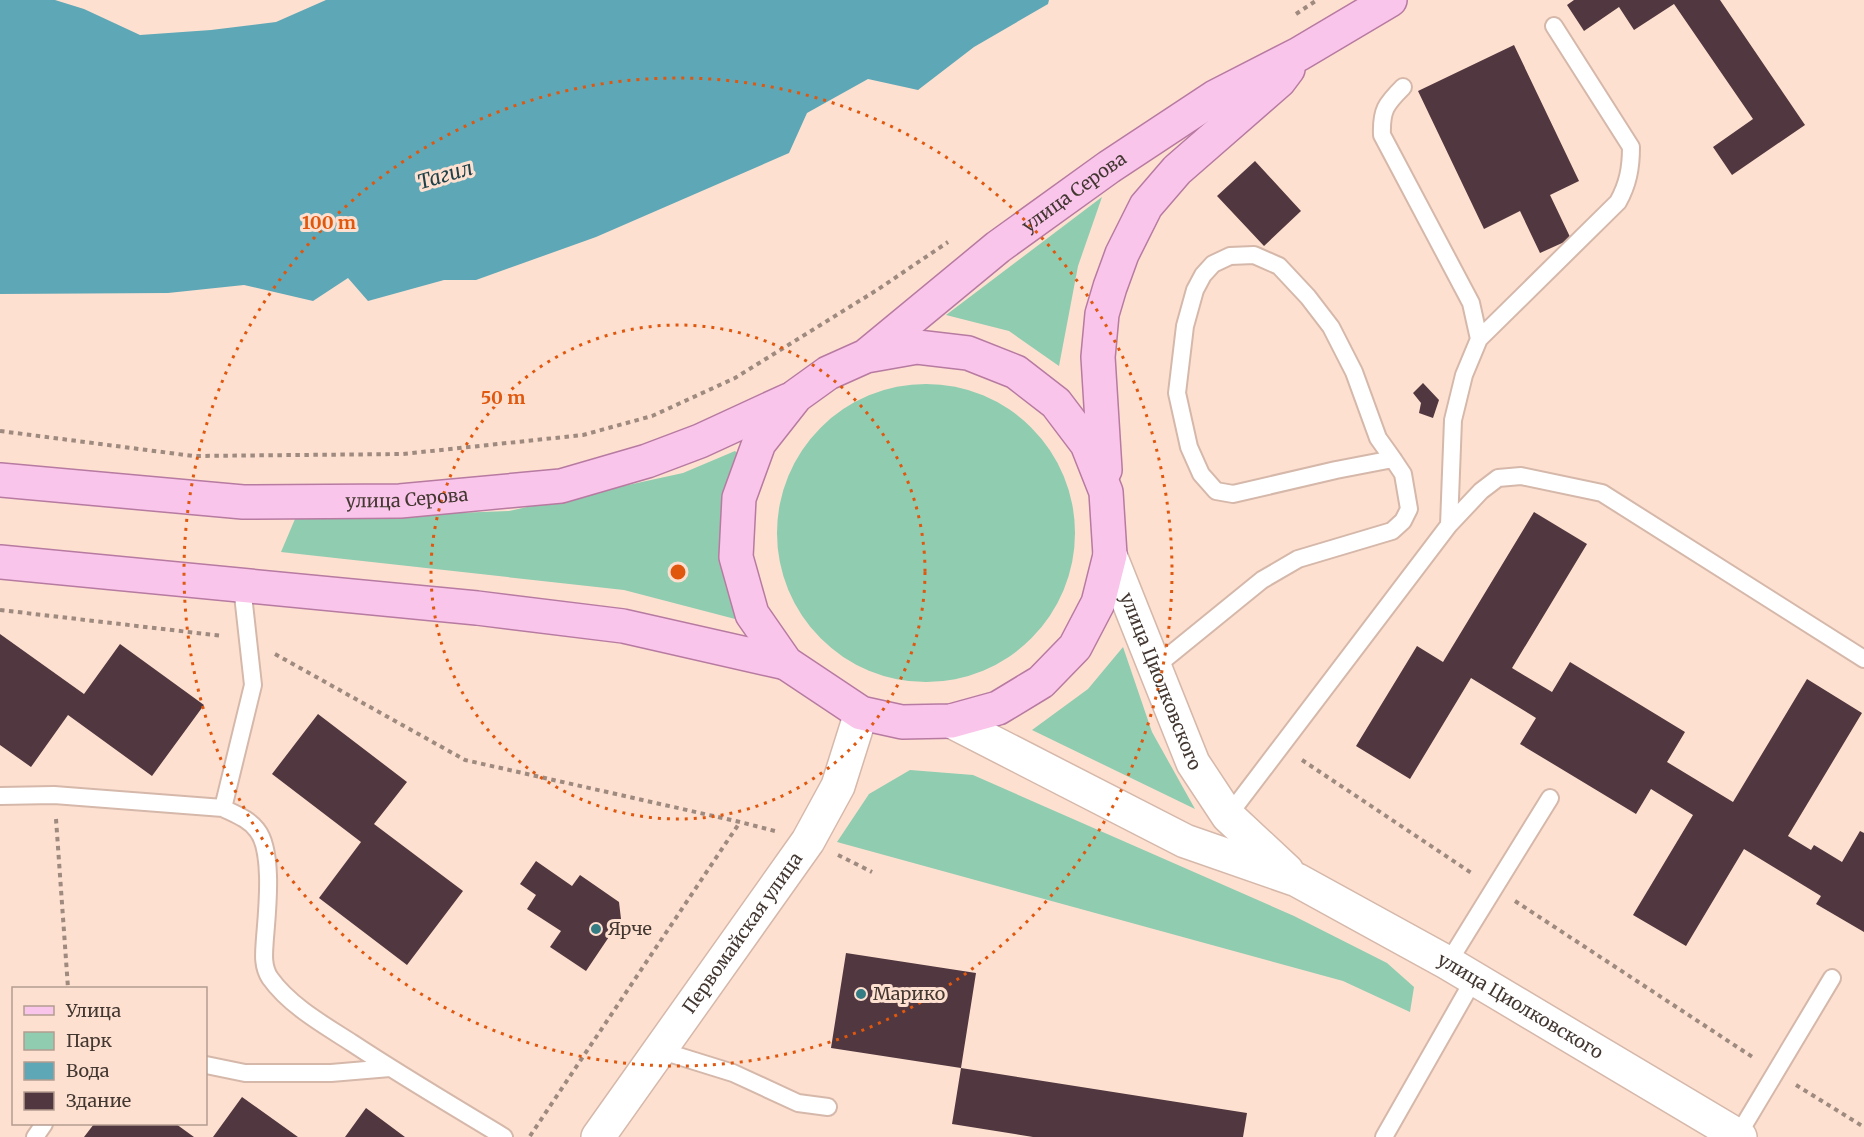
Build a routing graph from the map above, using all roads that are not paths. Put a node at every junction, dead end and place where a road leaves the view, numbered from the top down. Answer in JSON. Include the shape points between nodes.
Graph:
{"nodes":[{"id":1,"x":1390,"y":0,"type":"edge"},
{"id":2,"x":1554,"y":26,"type":"dead end"},
{"id":3,"x":1299,"y":54,"type":"junction"},
{"id":4,"x":1403,"y":87,"type":"dead end"},
{"id":5,"x":1479,"y":339,"type":"junction"},
{"id":6,"x":866,"y":356,"type":"junction"},
{"id":7,"x":796,"y":396,"type":"junction"},
{"id":8,"x":1393,"y":459,"type":"junction"},
{"id":9,"x":0,"y":480,"type":"edge"},
{"id":10,"x":1106,"y":492,"type":"junction"},
{"id":11,"x":1449,"y":525,"type":"junction"},
{"id":12,"x":1110,"y":555,"type":"junction"},
{"id":13,"x":0,"y":562,"type":"edge"},
{"id":14,"x":242,"y":586,"type":"junction"},
{"id":15,"x":1864,"y":659,"type":"edge"},
{"id":16,"x":786,"y":663,"type":"junction"},
{"id":17,"x":1155,"y":667,"type":"junction"},
{"id":18,"x":861,"y":713,"type":"junction"},
{"id":19,"x":951,"y":721,"type":"junction"},
{"id":20,"x":0,"y":796,"type":"edge"},
{"id":21,"x":1550,"y":798,"type":"dead end"},
{"id":22,"x":223,"y":808,"type":"junction"},
{"id":23,"x":1228,"y":816,"type":"junction"},
{"id":24,"x":1297,"y":880,"type":"junction"},
{"id":25,"x":1461,"y":971,"type":"junction"},
{"id":26,"x":1832,"y":978,"type":"dead end"},
{"id":27,"x":659,"y":1050,"type":"junction"},
{"id":28,"x":207,"y":1065,"type":"edge"},
{"id":29,"x":390,"y":1068,"type":"junction"},
{"id":30,"x":828,"y":1107,"type":"dead end"},
{"id":31,"x":1739,"y":1136,"type":"edge"},
{"id":32,"x":504,"y":1137,"type":"edge"},
{"id":33,"x":598,"y":1137,"type":"edge"},
{"id":34,"x":1384,"y":1137,"type":"edge"}],
"edges":[{"from":1,"to":3,"type":"main road","name":"улица Серова"},
{"from":2,"to":5,"type":"lane","via":[[1631,147],[1626,187],[1618,202]]},
{"from":3,"to":6,"type":"main road","name":"улица Серова","via":[[1215,97],[1109,167],[998,247]]},
{"from":3,"to":10,"type":"main road","name":"улица Серова","via":[[1279,81],[1177,170],[1146,206],[1122,254],[1102,314],[1098,357]]},
{"from":4,"to":5,"type":"lane","via":[[1386,104],[1382,135],[1472,303]]},
{"from":5,"to":11,"type":"lane","via":[[1464,375],[1453,420]]},
{"from":6,"to":7,"type":"main road","via":[[828,373]]},
{"from":6,"to":10,"type":"main road","via":[[927,348],[968,353],[1016,372],[1056,403],[1087,444]]},
{"from":7,"to":9,"type":"main road","name":"улица Серова","via":[[679,449],[561,486],[400,501],[243,502]]},
{"from":7,"to":16,"type":"main road","via":[[759,442],[739,498],[736,557],[752,614]]},
{"from":8,"to":8,"type":"lane","via":[[1378,438],[1354,372],[1332,327],[1308,297],[1279,266],[1254,255],[1230,256],[1213,264],[1195,290],[1185,326],[1177,393],[1189,447],[1201,474],[1216,491],[1233,494]]},
{"from":8,"to":17,"type":"lane","via":[[1403,474],[1409,500],[1403,522],[1392,531],[1298,559],[1262,580]]},
{"from":10,"to":12,"type":"main road","name":"улица Серова"},
{"from":11,"to":15,"type":"lane","via":[[1498,478],[1521,476],[1602,494]]},
{"from":11,"to":23,"type":"lane"},
{"from":12,"to":17,"type":"street","name":"улица Циолковского"},
{"from":12,"to":19,"type":"main road","name":"улица Серова","via":[[1098,603],[1075,646],[1041,682],[998,708]]},
{"from":13,"to":14,"type":"main road"},
{"from":14,"to":16,"type":"main road","via":[[623,626]]},
{"from":14,"to":22,"type":"lane","via":[[253,686]]},
{"from":16,"to":18,"type":"main road"},
{"from":17,"to":23,"type":"street","name":"улица Циолковского","via":[[1193,763]]},
{"from":18,"to":19,"type":"main road","name":"улица Серова","via":[[902,722]]},
{"from":18,"to":27,"type":"street","name":"Первомайская улица","via":[[838,786],[808,841]]},
{"from":19,"to":24,"type":"street","name":"улица Циолковского","via":[[1185,841]]},
{"from":20,"to":22,"type":"lane","via":[[54,795]]},
{"from":21,"to":25,"type":"lane","via":[[1495,888]]},
{"from":22,"to":29,"type":"lane","via":[[248,821],[259,832],[263,844],[269,884],[263,957],[269,976],[286,997]]},
{"from":23,"to":24,"type":"street","name":"улица Циолковского"},
{"from":24,"to":25,"type":"street","name":"улица Циолковского"},
{"from":25,"to":31,"type":"street","name":"улица Циолковского"},
{"from":25,"to":34,"type":"lane"},
{"from":26,"to":31,"type":"lane"},
{"from":27,"to":30,"type":"lane","via":[[733,1073],[798,1103]]},
{"from":27,"to":33,"type":"street","name":"Первомайская улица"},
{"from":28,"to":29,"type":"lane","via":[[245,1073]]},
{"from":29,"to":32,"type":"lane"}]}
